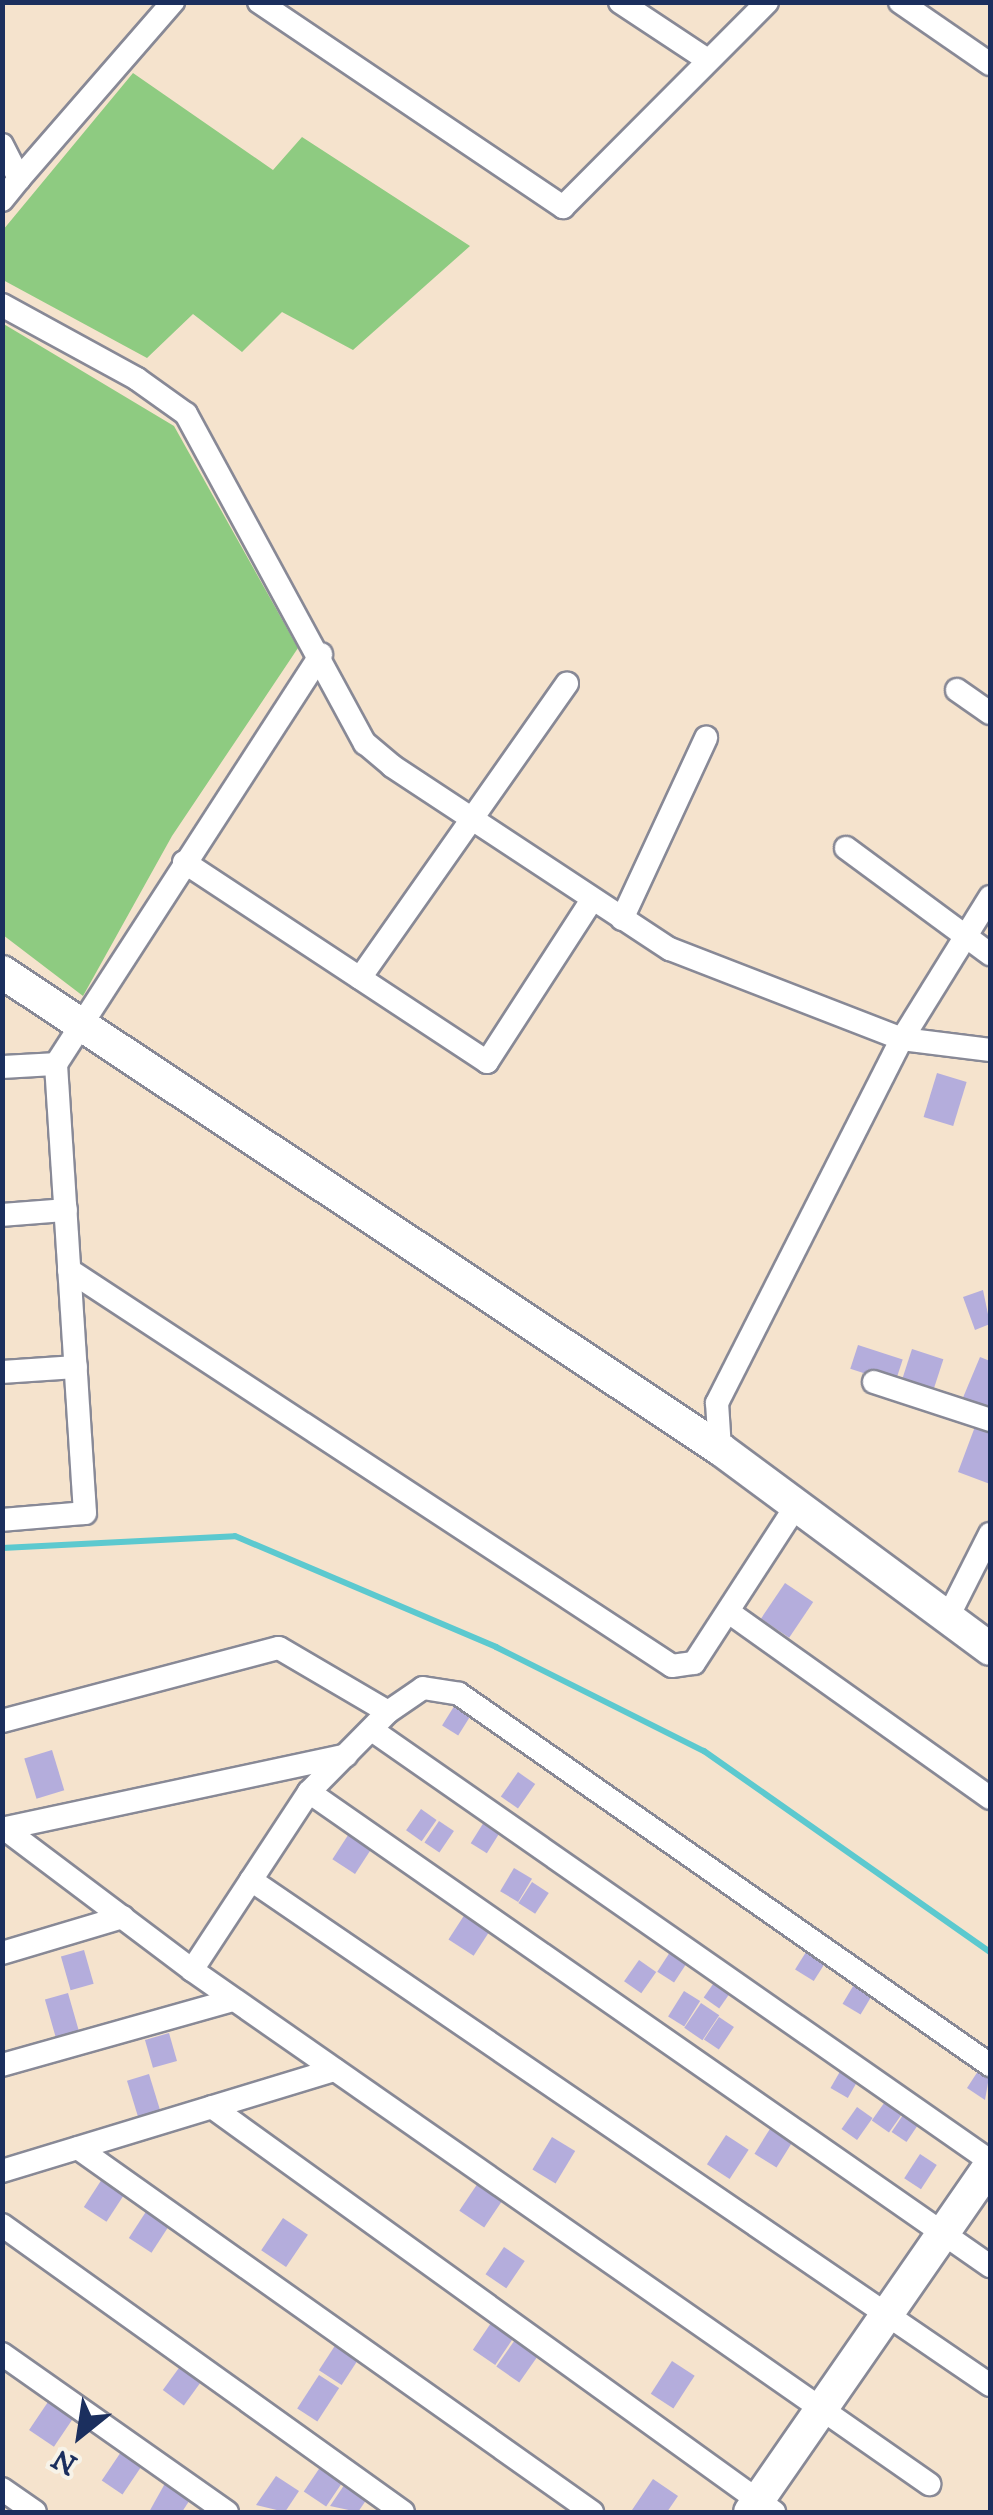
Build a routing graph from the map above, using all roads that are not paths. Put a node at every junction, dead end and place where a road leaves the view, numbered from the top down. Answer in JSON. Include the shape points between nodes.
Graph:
{"nodes":[{"id":1,"x":172,"y":2,"type":"edge"},
{"id":2,"x":259,"y":2,"type":"edge"},
{"id":3,"x":620,"y":2,"type":"edge"},
{"id":4,"x":767,"y":2,"type":"edge"},
{"id":5,"x":900,"y":2,"type":"edge"},
{"id":6,"x":706,"y":59,"type":"junction"},
{"id":7,"x":990,"y":64,"type":"edge"},
{"id":8,"x":2,"y":145,"type":"edge"},
{"id":9,"x":19,"y":178,"type":"junction"},
{"id":10,"x":2,"y":200,"type":"edge"},
{"id":11,"x":2,"y":305,"type":"edge"},
{"id":12,"x":321,"y":654,"type":"junction"},
{"id":13,"x":567,"y":683,"type":"dead end"},
{"id":14,"x":957,"y":690,"type":"dead end"},
{"id":15,"x":990,"y":712,"type":"edge"},
{"id":16,"x":706,"y":738,"type":"dead end"},
{"id":17,"x":471,"y":820,"type":"junction"},
{"id":18,"x":846,"y":848,"type":"dead end"},
{"id":19,"x":184,"y":862,"type":"junction"},
{"id":20,"x":990,"y":897,"type":"edge"},
{"id":21,"x":592,"y":900,"type":"junction"},
{"id":22,"x":622,"y":919,"type":"junction"},
{"id":23,"x":966,"y":938,"type":"junction"},
{"id":24,"x":990,"y":954,"type":"edge"},
{"id":25,"x":2,"y":972,"type":"edge"},
{"id":26,"x":360,"y":978,"type":"junction"},
{"id":27,"x":84,"y":1030,"type":"junction"},
{"id":28,"x":902,"y":1039,"type":"junction"},
{"id":29,"x":990,"y":1050,"type":"edge"},
{"id":30,"x":56,"y":1064,"type":"junction"},
{"id":31,"x":2,"y":1067,"type":"edge"},
{"id":32,"x":66,"y":1210,"type":"junction"},
{"id":33,"x":2,"y":1216,"type":"edge"},
{"id":34,"x":70,"y":1270,"type":"junction"},
{"id":35,"x":76,"y":1367,"type":"junction"},
{"id":36,"x":2,"y":1372,"type":"edge"},
{"id":37,"x":874,"y":1382,"type":"dead end"},
{"id":38,"x":990,"y":1420,"type":"edge"},
{"id":39,"x":720,"y":1449,"type":"junction"},
{"id":40,"x":796,"y":1506,"type":"junction"},
{"id":41,"x":2,"y":1520,"type":"edge"},
{"id":42,"x":990,"y":1534,"type":"edge"},
{"id":43,"x":730,"y":1612,"type":"junction"},
{"id":44,"x":948,"y":1617,"type":"junction"},
{"id":45,"x":990,"y":1648,"type":"edge"},
{"id":46,"x":388,"y":1712,"type":"junction"},
{"id":47,"x":2,"y":1720,"type":"edge"},
{"id":48,"x":372,"y":1730,"type":"junction"},
{"id":49,"x":346,"y":1754,"type":"junction"},
{"id":50,"x":309,"y":1792,"type":"junction"},
{"id":51,"x":990,"y":1798,"type":"edge"},
{"id":52,"x":4,"y":1829,"type":"edge"},
{"id":53,"x":251,"y":1880,"type":"junction"},
{"id":54,"x":123,"y":1917,"type":"junction"},
{"id":55,"x":2,"y":1953,"type":"edge"},
{"id":56,"x":192,"y":1970,"type":"junction"},
{"id":57,"x":234,"y":2000,"type":"junction"},
{"id":58,"x":2,"y":2064,"type":"edge"},
{"id":59,"x":990,"y":2065,"type":"edge"},
{"id":60,"x":335,"y":2070,"type":"junction"},
{"id":61,"x":212,"y":2108,"type":"junction"},
{"id":62,"x":78,"y":2148,"type":"junction"},
{"id":63,"x":990,"y":2163,"type":"edge"},
{"id":64,"x":2,"y":2171,"type":"edge"},
{"id":65,"x":2,"y":2225,"type":"edge"},
{"id":66,"x":943,"y":2235,"type":"junction"},
{"id":67,"x":990,"y":2266,"type":"edge"},
{"id":68,"x":887,"y":2315,"type":"junction"},
{"id":69,"x":2,"y":2354,"type":"edge"},
{"id":70,"x":990,"y":2385,"type":"edge"},
{"id":71,"x":821,"y":2410,"type":"junction"},
{"id":72,"x":930,"y":2484,"type":"dead end"},
{"id":73,"x":2,"y":2489,"type":"edge"},
{"id":74,"x":761,"y":2509,"type":"edge"},
{"id":75,"x":35,"y":2512,"type":"edge"},
{"id":76,"x":227,"y":2512,"type":"edge"},
{"id":77,"x":403,"y":2512,"type":"edge"},
{"id":78,"x":592,"y":2512,"type":"edge"}],
"edges":[{"from":1,"to":9,"type":"street"},
{"from":2,"to":6,"type":"street","via":[[562,207]]},
{"from":3,"to":6,"type":"street"},
{"from":4,"to":6,"type":"street"},
{"from":5,"to":7,"type":"street"},
{"from":8,"to":9,"type":"street"},
{"from":9,"to":10,"type":"street"},
{"from":11,"to":12,"type":"street","via":[[138,378],[186,414]]},
{"from":12,"to":17,"type":"street","via":[[365,743]]},
{"from":12,"to":19,"type":"street"},
{"from":13,"to":17,"type":"street"},
{"from":14,"to":15,"type":"street"},
{"from":16,"to":22,"type":"street"},
{"from":17,"to":21,"type":"street"},
{"from":17,"to":26,"type":"street"},
{"from":18,"to":23,"type":"street"},
{"from":19,"to":26,"type":"street"},
{"from":19,"to":27,"type":"street"},
{"from":20,"to":23,"type":"street"},
{"from":21,"to":22,"type":"street"},
{"from":21,"to":26,"type":"street","via":[[487,1062]]},
{"from":22,"to":28,"type":"street","via":[[670,949]]},
{"from":23,"to":24,"type":"street"},
{"from":23,"to":28,"type":"street"},
{"from":25,"to":27,"type":"street"},
{"from":27,"to":30,"type":"street"},
{"from":27,"to":39,"type":"street"},
{"from":28,"to":29,"type":"street"},
{"from":28,"to":39,"type":"street","via":[[717,1403]]},
{"from":30,"to":31,"type":"street"},
{"from":30,"to":32,"type":"street"},
{"from":32,"to":33,"type":"street"},
{"from":32,"to":34,"type":"street"},
{"from":34,"to":35,"type":"street"},
{"from":34,"to":43,"type":"street","via":[[672,1666],[694,1662]]},
{"from":35,"to":36,"type":"street"},
{"from":35,"to":41,"type":"street","via":[[85,1513]]},
{"from":37,"to":38,"type":"street"},
{"from":39,"to":40,"type":"street"},
{"from":40,"to":43,"type":"street"},
{"from":40,"to":44,"type":"street"},
{"from":42,"to":44,"type":"street"},
{"from":43,"to":51,"type":"street"},
{"from":44,"to":45,"type":"street"},
{"from":46,"to":47,"type":"street","via":[[290,1651],[266,1648]]},
{"from":46,"to":48,"type":"street"},
{"from":46,"to":59,"type":"street","via":[[423,1688],[459,1694]]},
{"from":48,"to":49,"type":"street"},
{"from":48,"to":63,"type":"street"},
{"from":49,"to":50,"type":"street"},
{"from":49,"to":52,"type":"street"},
{"from":50,"to":53,"type":"street"},
{"from":50,"to":66,"type":"street"},
{"from":52,"to":54,"type":"street"},
{"from":53,"to":56,"type":"street"},
{"from":53,"to":68,"type":"street"},
{"from":54,"to":55,"type":"street"},
{"from":54,"to":56,"type":"street"},
{"from":56,"to":57,"type":"street"},
{"from":57,"to":58,"type":"street"},
{"from":57,"to":60,"type":"street"},
{"from":60,"to":61,"type":"street"},
{"from":60,"to":71,"type":"street"},
{"from":61,"to":62,"type":"street"},
{"from":61,"to":74,"type":"street"},
{"from":62,"to":64,"type":"street"},
{"from":62,"to":78,"type":"street"},
{"from":63,"to":66,"type":"street"},
{"from":65,"to":77,"type":"street"},
{"from":66,"to":67,"type":"street"},
{"from":66,"to":68,"type":"street"},
{"from":68,"to":70,"type":"street"},
{"from":68,"to":71,"type":"street"},
{"from":69,"to":76,"type":"street"},
{"from":71,"to":72,"type":"street"},
{"from":71,"to":74,"type":"street"},
{"from":73,"to":75,"type":"street"}]}
